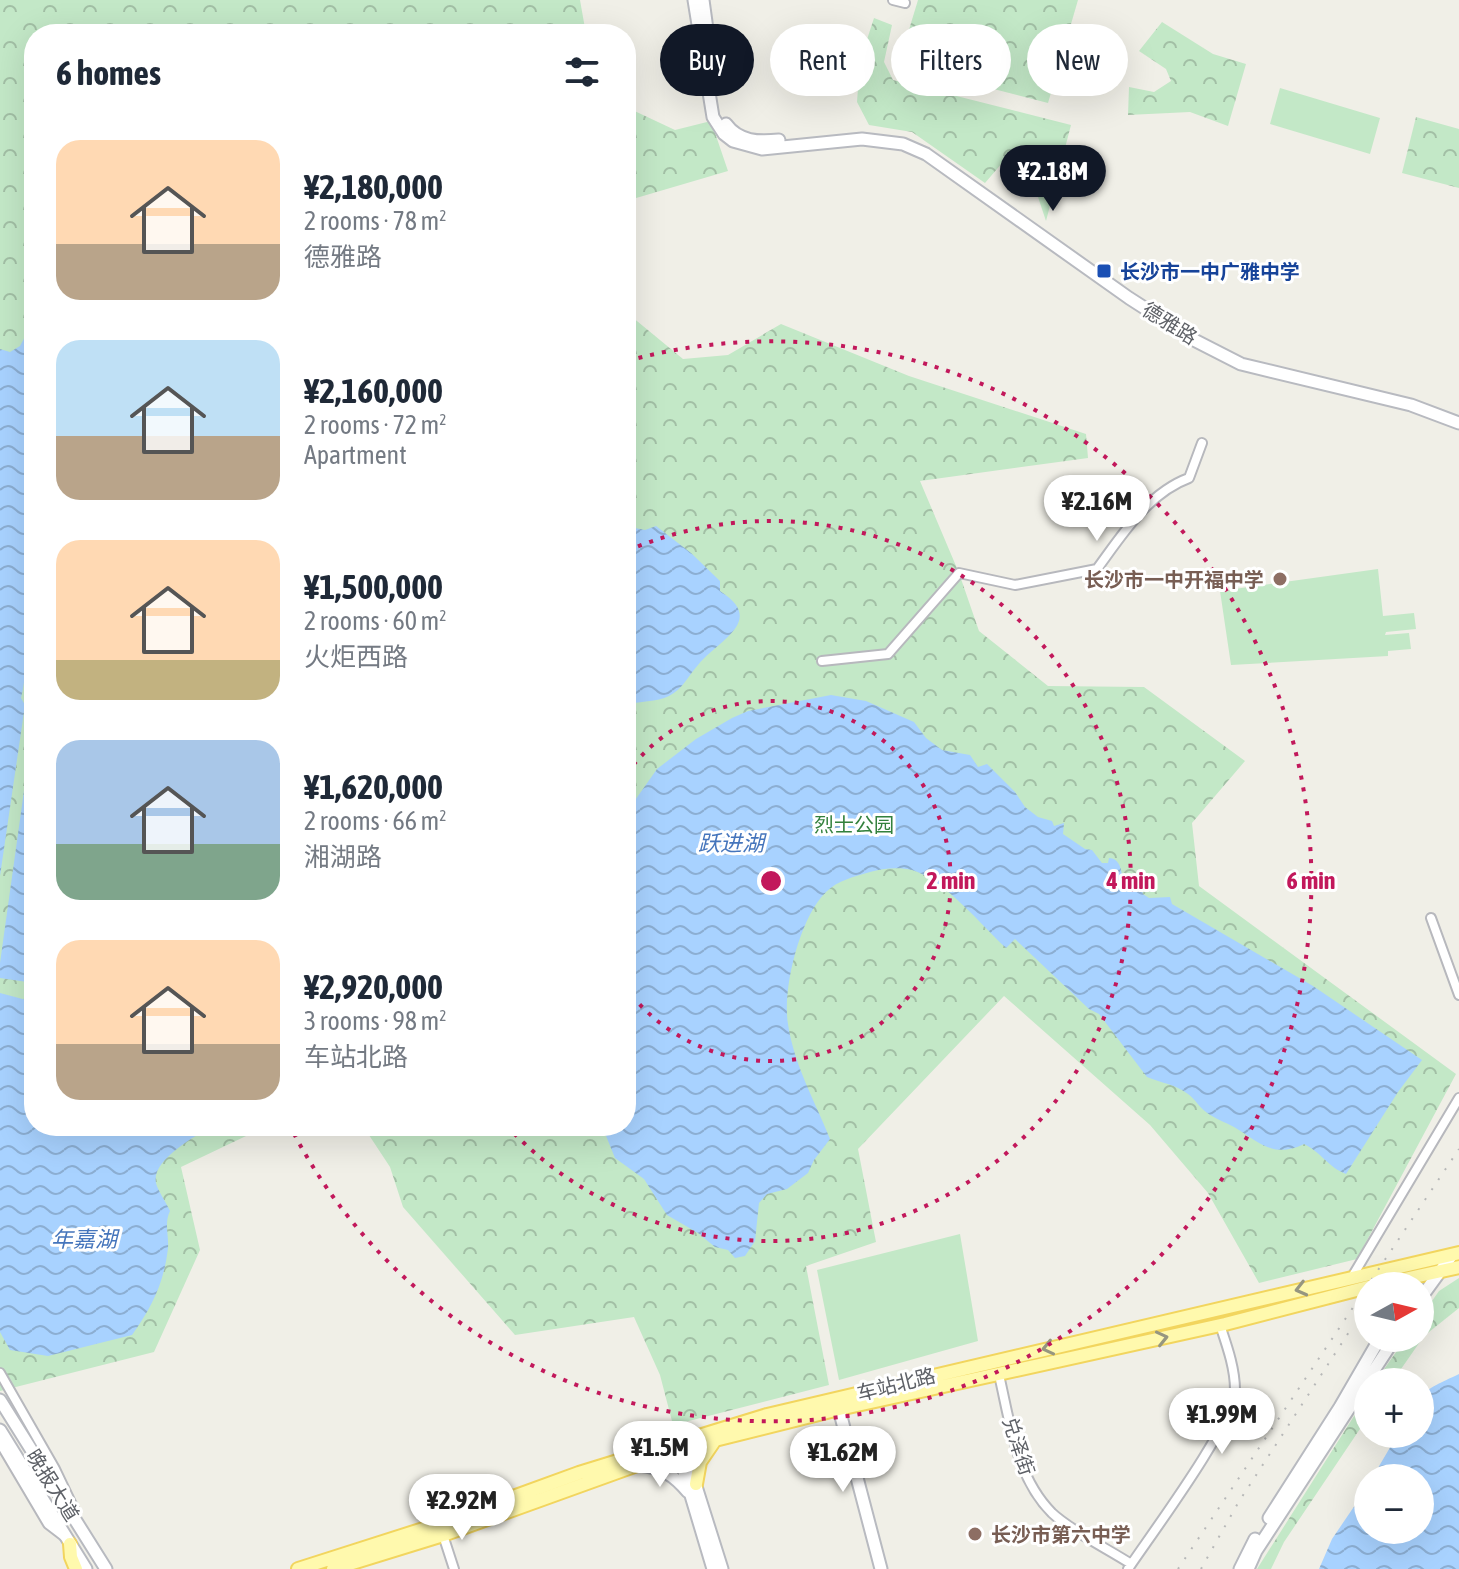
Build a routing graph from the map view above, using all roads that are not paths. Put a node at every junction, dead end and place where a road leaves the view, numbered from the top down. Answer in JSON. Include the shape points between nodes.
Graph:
{"nodes":[{"id":1,"x":694,"y":0,"type":"edge"},
{"id":2,"x":703,"y":0,"type":"edge"},
{"id":3,"x":893,"y":0,"type":"edge"},
{"id":4,"x":905,"y":3,"type":"dead end"},
{"id":5,"x":1459,"y":421,"type":"edge"},
{"id":6,"x":1202,"y":443,"type":"dead end"},
{"id":7,"x":822,"y":661,"type":"dead end"},
{"id":8,"x":1431,"y":918,"type":"dead end"},
{"id":9,"x":1458,"y":988,"type":"edge"},
{"id":10,"x":1459,"y":1098,"type":"edge"},
{"id":11,"x":1457,"y":1258,"type":"edge"},
{"id":12,"x":1427,"y":1260,"type":"junction"},
{"id":13,"x":1418,"y":1272,"type":"edge"},
{"id":14,"x":1437,"y":1272,"type":"junction"},
{"id":15,"x":1434,"y":1273,"type":"edge"},
{"id":16,"x":1352,"y":1277,"type":"junction"},
{"id":17,"x":1434,"y":1277,"type":"edge"},
{"id":18,"x":1354,"y":1291,"type":"edge"},
{"id":19,"x":1220,"y":1325,"type":"junction"},
{"id":20,"x":1372,"y":1352,"type":"edge"},
{"id":21,"x":1386,"y":1352,"type":"edge"},
{"id":22,"x":0,"y":1373,"type":"edge"},
{"id":23,"x":999,"y":1375,"type":"junction"},
{"id":24,"x":0,"y":1400,"type":"edge"},
{"id":25,"x":839,"y":1409,"type":"junction"},
{"id":26,"x":0,"y":1430,"type":"edge"},
{"id":27,"x":715,"y":1440,"type":"junction"},
{"id":28,"x":0,"y":1443,"type":"edge"},
{"id":29,"x":680,"y":1446,"type":"junction"},
{"id":30,"x":638,"y":1465,"type":"junction"},
{"id":31,"x":694,"y":1490,"type":"junction"},
{"id":32,"x":441,"y":1530,"type":"junction"},
{"id":33,"x":69,"y":1542,"type":"junction"},
{"id":34,"x":96,"y":1554,"type":"junction"},
{"id":35,"x":1130,"y":1567,"type":"edge"},
{"id":36,"x":76,"y":1569,"type":"edge"},
{"id":37,"x":86,"y":1569,"type":"edge"},
{"id":38,"x":106,"y":1569,"type":"edge"},
{"id":39,"x":298,"y":1569,"type":"edge"},
{"id":40,"x":333,"y":1569,"type":"edge"},
{"id":41,"x":454,"y":1569,"type":"edge"},
{"id":42,"x":713,"y":1569,"type":"edge"},
{"id":43,"x":722,"y":1569,"type":"edge"},
{"id":44,"x":881,"y":1569,"type":"edge"},
{"id":45,"x":1240,"y":1569,"type":"edge"},
{"id":46,"x":1248,"y":1569,"type":"edge"}],
"edges":[{"from":1,"to":5,"type":"street","name":"德雅路","via":[[713,117],[733,141],[757,149],[862,139],[912,147],[1129,298],[1241,364]]},
{"from":2,"to":5,"type":"street","name":"德雅路","via":[[720,115],[743,138],[758,142],[861,132],[913,140],[1131,293],[1243,361],[1411,401]]},
{"from":3,"to":4,"type":"street"},
{"from":6,"to":7,"type":"street","via":[[1189,478],[1137,515],[1097,569],[1015,585],[959,573],[888,654]]},
{"from":8,"to":9,"type":"street"},
{"from":10,"to":16,"type":"street"},
{"from":11,"to":12,"type":"main road","name":"车站北路"},
{"from":11,"to":14,"type":"main road","name":"车站北路"},
{"from":12,"to":13,"type":"street"},
{"from":12,"to":16,"type":"main road","name":"车站北路"},
{"from":14,"to":15,"type":"main road","name":"车站北路"},
{"from":14,"to":17,"type":"street"},
{"from":16,"to":29,"type":"main road","name":"车站北路","one_way":true,"via":[[798,1408]]},
{"from":18,"to":19,"type":"main road","name":"车站北路"},
{"from":23,"to":19,"type":"main road","name":"车站北路","one_way":true},
{"from":19,"to":35,"type":"street","via":[[1236,1393],[1225,1423]]},
{"from":20,"to":45,"type":"street"},
{"from":21,"to":46,"type":"street"},
{"from":22,"to":34,"type":"street"},
{"from":23,"to":25,"type":"main road","name":"车站北路"},
{"from":23,"to":35,"type":"street","name":"兑泽街","via":[[1018,1454],[1034,1492],[1054,1515]]},
{"from":24,"to":34,"type":"street","name":"晚报大道"},
{"from":25,"to":27,"type":"main road","name":"车站北路"},
{"from":25,"to":44,"type":"street"},
{"from":26,"to":33,"type":"street","name":"晚报大道"},
{"from":27,"to":29,"type":"main road","name":"车站北路"},
{"from":27,"to":31,"type":"main road","via":[[700,1462]]},
{"from":28,"to":33,"type":"street","via":[[48,1524]]},
{"from":29,"to":30,"type":"main road","name":"车站北路"},
{"from":29,"to":31,"type":"street"},
{"from":29,"to":32,"type":"main road","name":"车站北路","via":[[579,1473]]},
{"from":30,"to":31,"type":"street","via":[[658,1466]]},
{"from":30,"to":32,"type":"main road","name":"车站北路"},
{"from":31,"to":42,"type":"street"},
{"from":31,"to":43,"type":"street"},
{"from":32,"to":39,"type":"main road","name":"车站北路"},
{"from":32,"to":40,"type":"main road","name":"车站北路"},
{"from":32,"to":41,"type":"street"},
{"from":33,"to":36,"type":"main road"},
{"from":33,"to":37,"type":"street","name":"晚报大道"},
{"from":34,"to":38,"type":"street","name":"晚报大道"}]}
